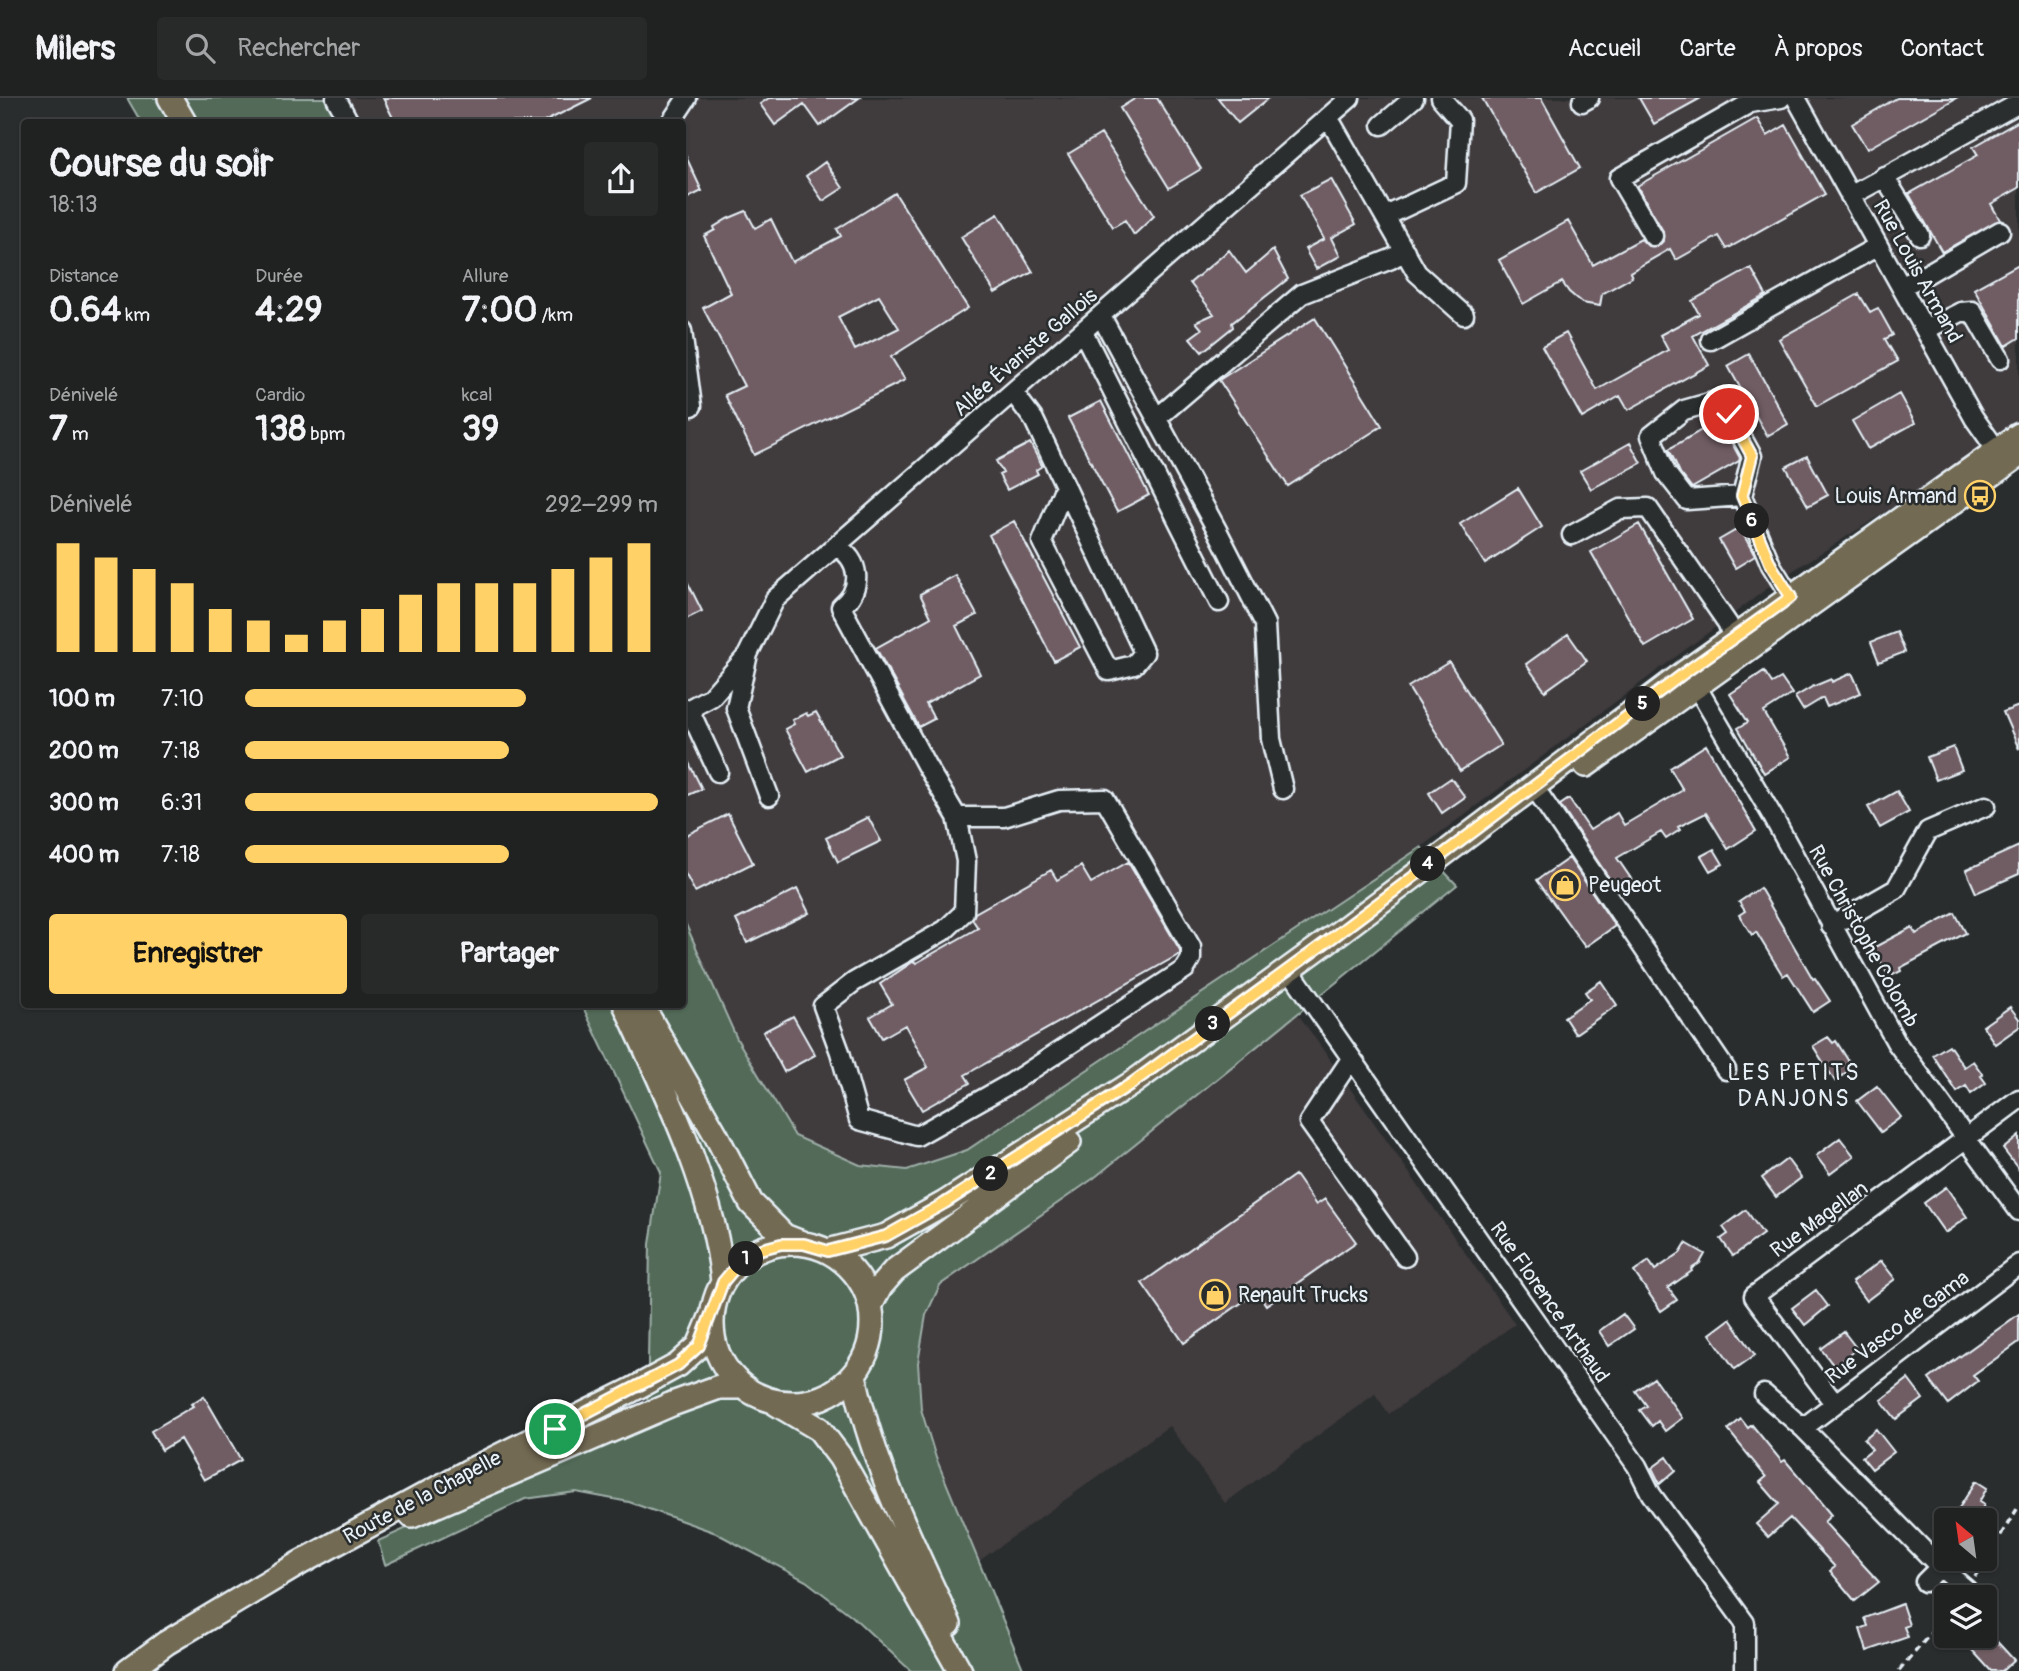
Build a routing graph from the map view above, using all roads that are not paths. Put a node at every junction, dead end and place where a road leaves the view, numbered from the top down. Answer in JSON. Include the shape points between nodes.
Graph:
{"nodes":[{"id":1,"x":170,"y":98,"type":"edge"},
{"id":2,"x":336,"y":98,"type":"edge"},
{"id":3,"x":687,"y":98,"type":"edge"},
{"id":4,"x":1350,"y":98,"type":"edge"},
{"id":5,"x":1415,"y":98,"type":"edge"},
{"id":6,"x":1441,"y":98,"type":"edge"},
{"id":7,"x":1782,"y":98,"type":"edge"},
{"id":8,"x":1796,"y":98,"type":"edge"},
{"id":9,"x":2019,"y":103,"type":"edge"},
{"id":10,"x":1328,"y":117,"type":"junction"},
{"id":11,"x":182,"y":119,"type":"edge"},
{"id":12,"x":347,"y":119,"type":"edge"},
{"id":13,"x":673,"y":119,"type":"edge"},
{"id":14,"x":1382,"y":125,"type":"dead end"},
{"id":15,"x":1884,"y":176,"type":"junction"},
{"id":16,"x":1850,"y":196,"type":"junction"},
{"id":17,"x":1386,"y":216,"type":"junction"},
{"id":18,"x":2000,"y":231,"type":"dead end"},
{"id":19,"x":1920,"y":235,"type":"dead end"},
{"id":20,"x":1653,"y":236,"type":"dead end"},
{"id":21,"x":1878,"y":246,"type":"junction"},
{"id":22,"x":1405,"y":251,"type":"junction"},
{"id":23,"x":1901,"y":286,"type":"junction"},
{"id":24,"x":1464,"y":315,"type":"dead end"},
{"id":25,"x":1101,"y":316,"type":"junction"},
{"id":26,"x":1925,"y":330,"type":"junction"},
{"id":27,"x":1083,"y":332,"type":"junction"},
{"id":28,"x":1711,"y":340,"type":"dead end"},
{"id":29,"x":2000,"y":359,"type":"dead end"},
{"id":30,"x":686,"y":361,"type":"edge"},
{"id":31,"x":1013,"y":392,"type":"junction"},
{"id":32,"x":692,"y":406,"type":"dead end"},
{"id":33,"x":1157,"y":418,"type":"junction"},
{"id":34,"x":2019,"y":435,"type":"edge"},
{"id":35,"x":2008,"y":456,"type":"edge"},
{"id":36,"x":1065,"y":486,"type":"junction"},
{"id":37,"x":1742,"y":496,"type":"junction"},
{"id":38,"x":1572,"y":535,"type":"dead end"},
{"id":39,"x":1891,"y":536,"type":"junction"},
{"id":40,"x":836,"y":547,"type":"junction"},
{"id":41,"x":1791,"y":597,"type":"junction"},
{"id":42,"x":1219,"y":602,"type":"dead end"},
{"id":43,"x":1732,"y":639,"type":"junction"},
{"id":44,"x":748,"y":654,"type":"junction"},
{"id":45,"x":1692,"y":678,"type":"junction"},
{"id":46,"x":686,"y":711,"type":"edge"},
{"id":47,"x":718,"y":772,"type":"dead end"},
{"id":48,"x":1283,"y":789,"type":"dead end"},
{"id":49,"x":769,"y":796,"type":"dead end"},
{"id":50,"x":1541,"y":797,"type":"junction"},
{"id":51,"x":1986,"y":806,"type":"dead end"},
{"id":52,"x":957,"y":817,"type":"junction"},
{"id":53,"x":1831,"y":926,"type":"junction"},
{"id":54,"x":1292,"y":974,"type":"junction"},
{"id":55,"x":627,"y":1008,"type":"edge"},
{"id":56,"x":643,"y":1008,"type":"edge"},
{"id":57,"x":1351,"y":1059,"type":"junction"},
{"id":58,"x":1726,"y":1070,"type":"dead end"},
{"id":59,"x":2019,"y":1099,"type":"edge"},
{"id":60,"x":1966,"y":1139,"type":"junction"},
{"id":61,"x":2019,"y":1211,"type":"edge"},
{"id":62,"x":804,"y":1244,"type":"junction"},
{"id":63,"x":828,"y":1251,"type":"junction"},
{"id":64,"x":1405,"y":1257,"type":"dead end"},
{"id":65,"x":2019,"y":1264,"type":"edge"},
{"id":66,"x":723,"y":1282,"type":"junction"},
{"id":67,"x":871,"y":1304,"type":"junction"},
{"id":68,"x":712,"y":1315,"type":"junction"},
{"id":69,"x":854,"y":1375,"type":"junction"},
{"id":70,"x":743,"y":1387,"type":"junction"},
{"id":71,"x":1763,"y":1394,"type":"dead end"},
{"id":72,"x":775,"y":1402,"type":"junction"},
{"id":73,"x":1834,"y":1402,"type":"junction"},
{"id":74,"x":1803,"y":1428,"type":"junction"},
{"id":75,"x":1934,"y":1561,"type":"edge"},
{"id":76,"x":300,"y":1563,"type":"junction"},
{"id":77,"x":1935,"y":1572,"type":"edge"},
{"id":78,"x":1949,"y":1572,"type":"edge"},
{"id":79,"x":1925,"y":1582,"type":"dead end"},
{"id":80,"x":1970,"y":1584,"type":"road end"},
{"id":81,"x":128,"y":1671,"type":"edge"},
{"id":82,"x":960,"y":1671,"type":"edge"},
{"id":83,"x":970,"y":1671,"type":"edge"},
{"id":84,"x":1745,"y":1671,"type":"edge"}],
"edges":[{"from":1,"to":11,"type":"main road"},
{"from":2,"to":12,"type":"street"},
{"from":3,"to":13,"type":"street"},
{"from":4,"to":10,"type":"street","name":"Allée Évariste Gallois"},
{"from":5,"to":14,"type":"street"},
{"from":6,"to":17,"type":"street","via":[[1460,120],[1456,183]]},
{"from":7,"to":20,"type":"street","via":[[1751,103],[1619,178]]},
{"from":8,"to":16,"type":"street","name":"Rue Louis Armand"},
{"from":9,"to":15,"type":"street"},
{"from":10,"to":17,"type":"street"},
{"from":10,"to":25,"type":"street","name":"Allée Évariste Gallois"},
{"from":15,"to":16,"type":"street"},
{"from":15,"to":19,"type":"street"},
{"from":16,"to":21,"type":"street","name":"Rue Louis Armand"},
{"from":17,"to":22,"type":"street"},
{"from":18,"to":23,"type":"street"},
{"from":21,"to":23,"type":"street","name":"Rue Louis Armand"},
{"from":21,"to":28,"type":"street"},
{"from":22,"to":24,"type":"street","via":[[1417,273]]},
{"from":22,"to":33,"type":"street","via":[[1302,294]]},
{"from":23,"to":26,"type":"street","name":"Rue Louis Armand"},
{"from":25,"to":27,"type":"street","name":"Allée Évariste Gallois"},
{"from":25,"to":33,"type":"street"},
{"from":26,"to":29,"type":"street","via":[[1972,311]]},
{"from":26,"to":35,"type":"street","name":"Rue Louis Armand","via":[[1975,418]]},
{"from":27,"to":31,"type":"street","name":"Allée Évariste Gallois"},
{"from":27,"to":42,"type":"street"},
{"from":30,"to":32,"type":"street"},
{"from":31,"to":36,"type":"street","via":[[1034,420]]},
{"from":31,"to":40,"type":"street","name":"Allée Évariste Gallois"},
{"from":33,"to":48,"type":"street","via":[[1265,624],[1271,739]]},
{"from":34,"to":35,"type":"main road"},
{"from":35,"to":39,"type":"main road"},
{"from":36,"to":36,"type":"street","via":[[1144,653],[1134,665],[1109,671],[1042,541]]},
{"from":37,"to":37,"type":"street","via":[[1687,500],[1666,473],[1651,436],[1684,410],[1716,401],[1729,414],[1752,456]]},
{"from":37,"to":41,"type":"street","via":[[1771,565]]},
{"from":38,"to":43,"type":"street","via":[[1620,509],[1648,508],[1728,624]]},
{"from":39,"to":41,"type":"main road"},
{"from":39,"to":45,"type":"main road"},
{"from":40,"to":44,"type":"street","name":"Allée Évariste Gallois","via":[[775,599]]},
{"from":40,"to":52,"type":"street","via":[[849,556],[857,571],[852,595],[841,607]]},
{"from":41,"to":43,"type":"main road"},
{"from":43,"to":45,"type":"main road"},
{"from":44,"to":46,"type":"street","via":[[711,697]]},
{"from":44,"to":49,"type":"street","via":[[736,708]]},
{"from":45,"to":50,"type":"main road"},
{"from":45,"to":53,"type":"street","name":"Rue Christophe Colomb"},
{"from":45,"to":54,"type":"main road"},
{"from":46,"to":47,"type":"street"},
{"from":50,"to":54,"type":"main road"},
{"from":50,"to":58,"type":"street"},
{"from":51,"to":53,"type":"street","via":[[1928,831],[1896,889]]},
{"from":52,"to":52,"type":"street","via":[[1003,817],[1059,800],[1105,799],[1191,947],[1191,959],[1185,969],[1022,1077],[917,1136],[859,1120],[823,1006],[854,982],[945,930],[964,912],[966,861]]},
{"from":53,"to":60,"type":"street","name":"Rue Christophe Colomb","via":[[1896,1042]]},
{"from":54,"to":57,"type":"street","name":"Rue Florence Arthaud"},
{"from":54,"to":63,"type":"main road","via":[[945,1203],[886,1236]]},
{"from":54,"to":67,"type":"main road","via":[[909,1259],[880,1287]]},
{"from":55,"to":66,"type":"main road","via":[[688,1149],[714,1231]]},
{"from":56,"to":62,"type":"main road","via":[[751,1203],[784,1236]]},
{"from":57,"to":64,"type":"street","via":[[1309,1122]]},
{"from":57,"to":84,"type":"street","name":"Rue Florence Arthaud","via":[[1745,1623]]},
{"from":59,"to":60,"type":"street","name":"Rue Magellan"},
{"from":60,"to":61,"type":"street","name":"Rue Christophe Colomb"},
{"from":60,"to":73,"type":"street","name":"Rue Magellan","via":[[1754,1296]]},
{"from":62,"to":63,"type":"main road"},
{"from":62,"to":66,"type":"main road","via":[[758,1250]]},
{"from":63,"to":67,"type":"main road","via":[[862,1282]]},
{"from":65,"to":73,"type":"street","name":"Rue Vasco de Gama"},
{"from":66,"to":68,"type":"main road"},
{"from":67,"to":69,"type":"main road","via":[[873,1329],[867,1354]]},
{"from":68,"to":70,"type":"main road","via":[[714,1342],[724,1367]]},
{"from":68,"to":76,"type":"main road","name":"Route de la Chapelle","via":[[699,1346],[678,1365]]},
{"from":69,"to":72,"type":"main road","via":[[818,1400]]},
{"from":69,"to":83,"type":"main road","via":[[877,1463]]},
{"from":70,"to":72,"type":"main road"},
{"from":70,"to":76,"type":"main road","name":"Route de la Chapelle","via":[[719,1387],[672,1404]]},
{"from":71,"to":74,"type":"street"},
{"from":72,"to":82,"type":"main road","via":[[818,1429],[840,1457]]},
{"from":73,"to":74,"type":"street","name":"Rue Vasco de Gama"},
{"from":74,"to":75,"type":"street"},
{"from":76,"to":81,"type":"main road","name":"Route de la Chapelle","via":[[166,1643]]},
{"from":77,"to":79,"type":"street"},
{"from":78,"to":80,"type":"street"}]}
